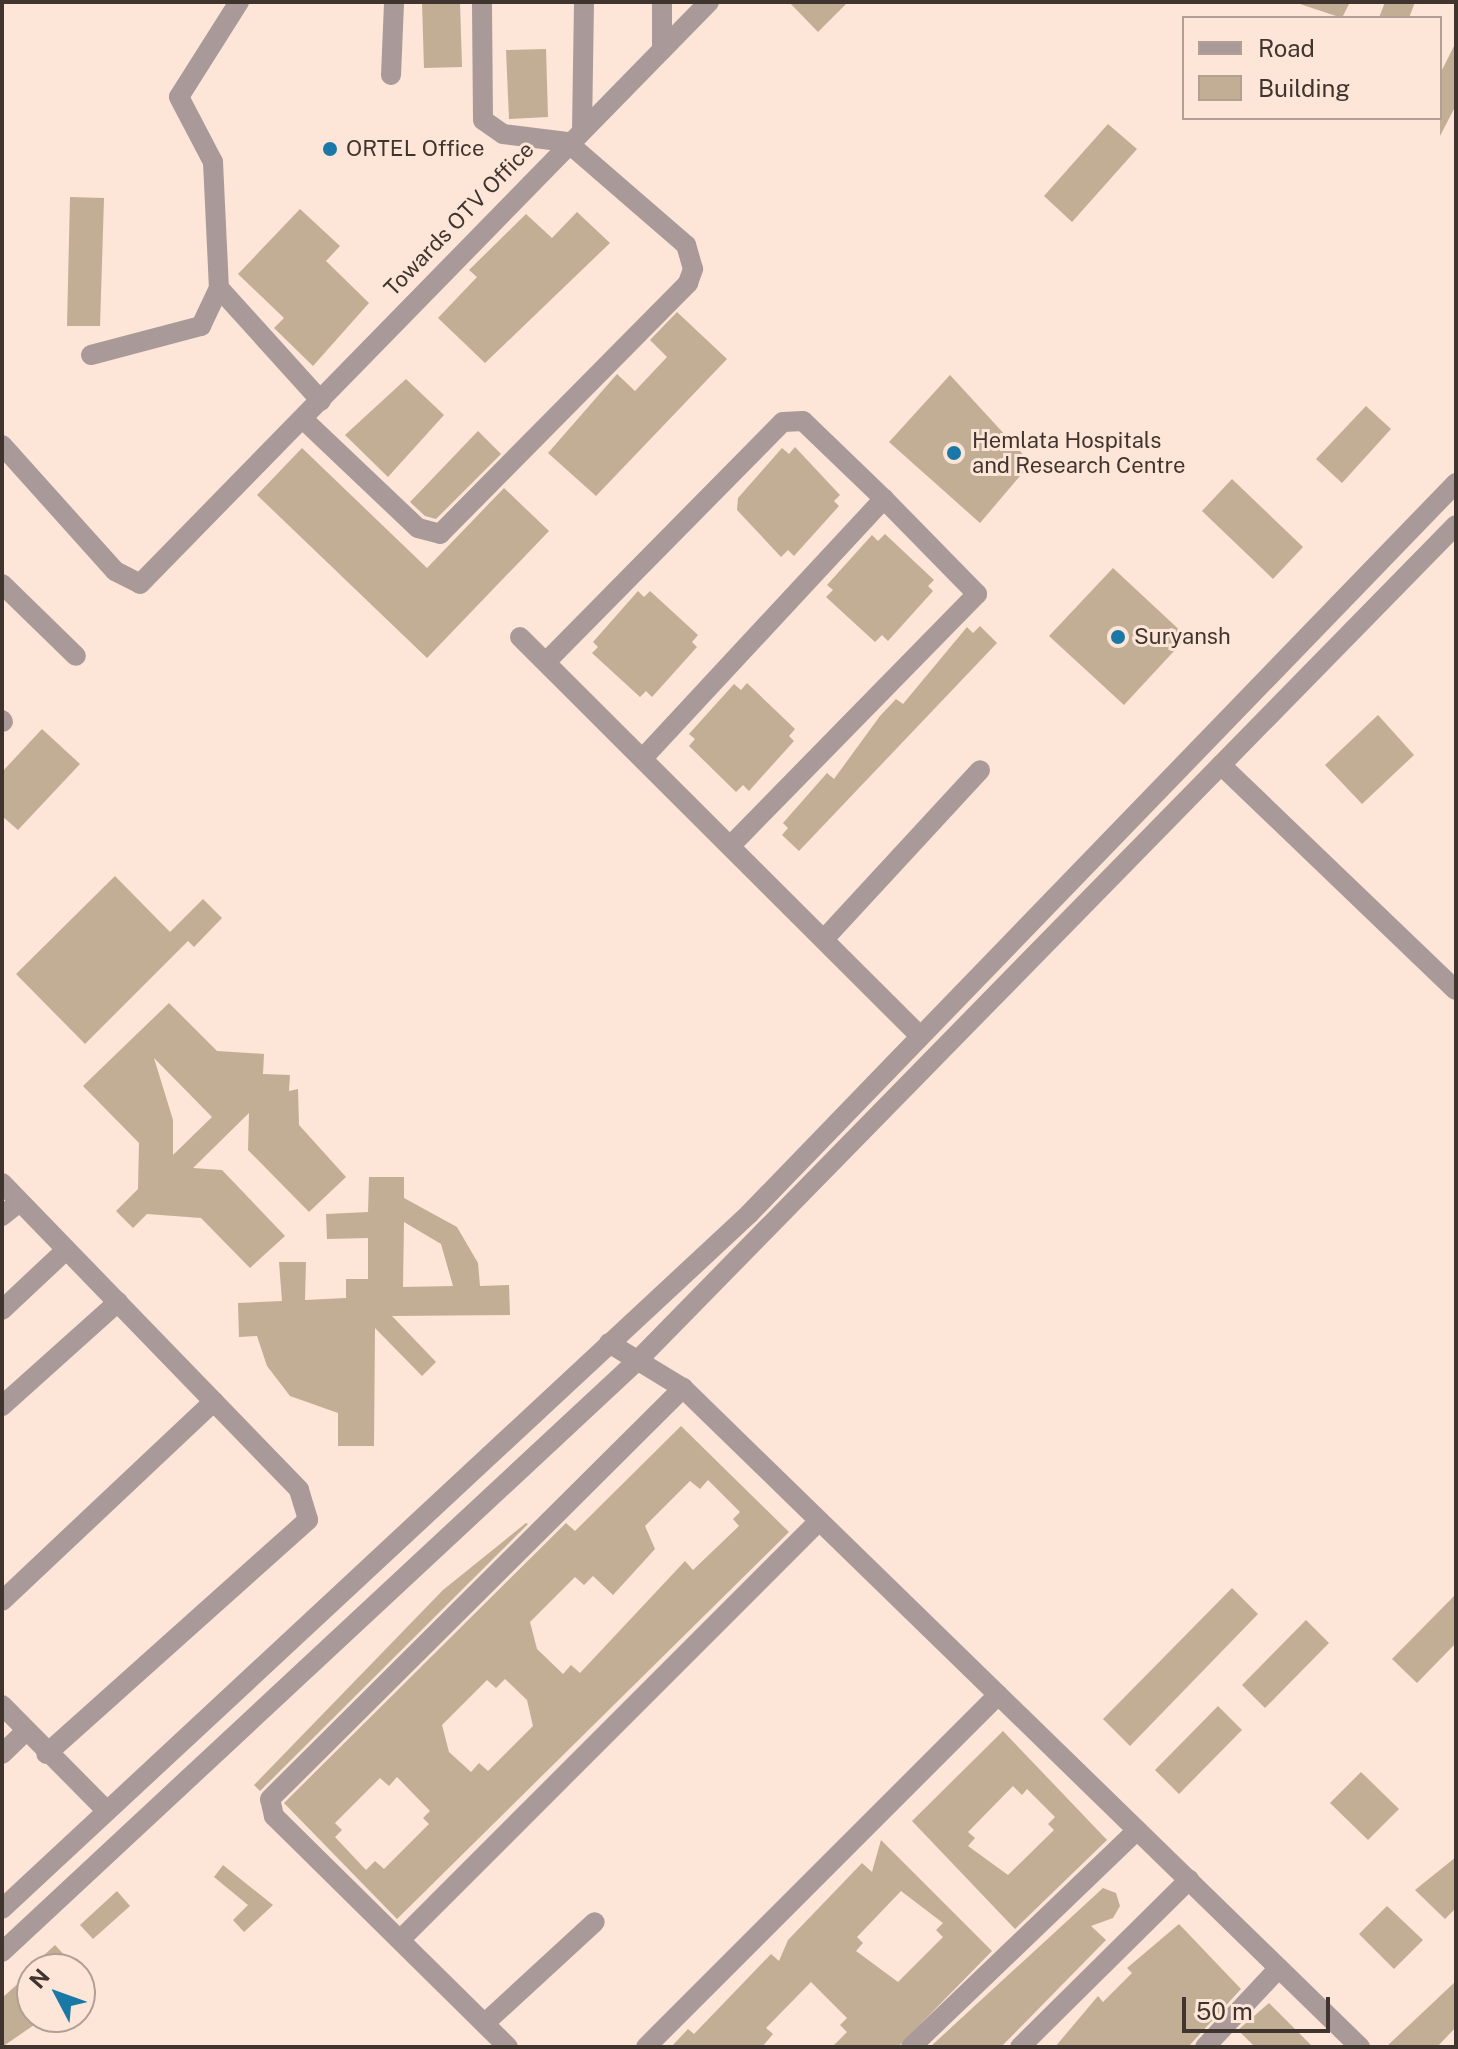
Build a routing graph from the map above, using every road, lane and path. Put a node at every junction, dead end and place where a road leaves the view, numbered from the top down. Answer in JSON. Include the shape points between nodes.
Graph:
{"nodes":[{"id":1,"x":239,"y":2,"type":"edge"},
{"id":2,"x":394,"y":2,"type":"edge"},
{"id":3,"x":482,"y":2,"type":"edge"},
{"id":4,"x":584,"y":2,"type":"edge"},
{"id":5,"x":662,"y":2,"type":"edge"},
{"id":6,"x":709,"y":2,"type":"edge"},
{"id":7,"x":662,"y":50,"type":"junction"},
{"id":8,"x":391,"y":75,"type":"dead end"},
{"id":9,"x":574,"y":136,"type":"junction"},
{"id":10,"x":219,"y":288,"type":"junction"},
{"id":11,"x":91,"y":355,"type":"dead end"},
{"id":12,"x":321,"y":401,"type":"junction"},
{"id":13,"x":304,"y":420,"type":"junction"},
{"id":14,"x":2,"y":445,"type":"edge"},
{"id":15,"x":1456,"y":483,"type":"edge"},
{"id":16,"x":884,"y":499,"type":"junction"},
{"id":17,"x":1456,"y":525,"type":"edge"},
{"id":18,"x":2,"y":584,"type":"edge"},
{"id":19,"x":520,"y":637,"type":"dead end"},
{"id":20,"x":76,"y":656,"type":"dead end"},
{"id":21,"x":546,"y":662,"type":"junction"},
{"id":22,"x":643,"y":758,"type":"junction"},
{"id":23,"x":1221,"y":765,"type":"junction"},
{"id":24,"x":980,"y":770,"type":"dead end"},
{"id":25,"x":730,"y":846,"type":"junction"},
{"id":26,"x":826,"y":937,"type":"junction"},
{"id":27,"x":1456,"y":990,"type":"edge"},
{"id":28,"x":920,"y":1036,"type":"junction"},
{"id":29,"x":2,"y":1183,"type":"edge"},
{"id":30,"x":19,"y":1202,"type":"junction"},
{"id":31,"x":2,"y":1216,"type":"edge"},
{"id":32,"x":66,"y":1250,"type":"junction"},
{"id":33,"x":118,"y":1302,"type":"junction"},
{"id":34,"x":2,"y":1310,"type":"edge"},
{"id":35,"x":609,"y":1343,"type":"junction"},
{"id":36,"x":639,"y":1359,"type":"junction"},
{"id":37,"x":683,"y":1388,"type":"junction"},
{"id":38,"x":214,"y":1401,"type":"junction"},
{"id":39,"x":2,"y":1406,"type":"edge"},
{"id":40,"x":818,"y":1522,"type":"junction"},
{"id":41,"x":2,"y":1601,"type":"edge"},
{"id":42,"x":998,"y":1695,"type":"junction"},
{"id":43,"x":2,"y":1705,"type":"edge"},
{"id":44,"x":26,"y":1731,"type":"junction"},
{"id":45,"x":2,"y":1754,"type":"edge"},
{"id":46,"x":46,"y":1754,"type":"junction"},
{"id":47,"x":106,"y":1810,"type":"junction"},
{"id":48,"x":1137,"y":1830,"type":"junction"},
{"id":49,"x":1189,"y":1880,"type":"junction"},
{"id":50,"x":2,"y":1909,"type":"edge"},
{"id":51,"x":595,"y":1922,"type":"dead end"},
{"id":52,"x":402,"y":1938,"type":"junction"},
{"id":53,"x":2,"y":1952,"type":"edge"},
{"id":54,"x":1279,"y":1968,"type":"junction"},
{"id":55,"x":485,"y":2023,"type":"junction"},
{"id":56,"x":508,"y":2047,"type":"edge"},
{"id":57,"x":646,"y":2047,"type":"edge"},
{"id":58,"x":911,"y":2047,"type":"edge"},
{"id":59,"x":1020,"y":2047,"type":"edge"},
{"id":60,"x":1205,"y":2047,"type":"edge"},
{"id":61,"x":1360,"y":2047,"type":"edge"}],
"edges":[{"from":1,"to":10,"type":"street","via":[[179,97],[213,162]]},
{"from":2,"to":8,"type":"street"},
{"from":3,"to":9,"type":"street","via":[[483,120],[503,134]]},
{"from":4,"to":9,"type":"street"},
{"from":5,"to":7,"type":"street"},
{"from":6,"to":7,"type":"street","name":"Towards OTV Office"},
{"from":7,"to":9,"type":"street","name":"Towards OTV Office"},
{"from":9,"to":12,"type":"street","name":"Towards OTV Office"},
{"from":9,"to":13,"type":"street","via":[[686,245],[693,269],[688,283],[440,534],[418,528]]},
{"from":10,"to":11,"type":"street","via":[[201,326]]},
{"from":10,"to":12,"type":"street"},
{"from":12,"to":13,"type":"street","name":"Towards OTV Office"},
{"from":13,"to":14,"type":"street","name":"Towards OTV Office","via":[[140,584],[115,571]]},
{"from":15,"to":28,"type":"street"},
{"from":16,"to":21,"type":"street","via":[[803,421],[783,422]]},
{"from":16,"to":22,"type":"street"},
{"from":16,"to":25,"type":"street","via":[[977,594]]},
{"from":17,"to":23,"type":"street"},
{"from":18,"to":20,"type":"street"},
{"from":19,"to":21,"type":"street"},
{"from":21,"to":22,"type":"street"},
{"from":22,"to":25,"type":"street"},
{"from":23,"to":27,"type":"street"},
{"from":23,"to":36,"type":"street"},
{"from":24,"to":26,"type":"street"},
{"from":25,"to":26,"type":"street"},
{"from":26,"to":28,"type":"street"},
{"from":28,"to":35,"type":"street","via":[[749,1214]]},
{"from":29,"to":30,"type":"street"},
{"from":30,"to":31,"type":"street"},
{"from":30,"to":32,"type":"street"},
{"from":32,"to":33,"type":"street"},
{"from":32,"to":34,"type":"street"},
{"from":33,"to":38,"type":"street"},
{"from":33,"to":39,"type":"street"},
{"from":35,"to":36,"type":"street"},
{"from":35,"to":47,"type":"street"},
{"from":36,"to":37,"type":"street"},
{"from":36,"to":53,"type":"street"},
{"from":37,"to":40,"type":"street"},
{"from":37,"to":52,"type":"street","via":[[270,1799],[274,1816]]},
{"from":38,"to":41,"type":"street"},
{"from":38,"to":46,"type":"street","via":[[299,1490],[308,1520]]},
{"from":40,"to":42,"type":"street"},
{"from":40,"to":52,"type":"street"},
{"from":42,"to":48,"type":"street"},
{"from":42,"to":57,"type":"street"},
{"from":43,"to":44,"type":"street"},
{"from":44,"to":45,"type":"street"},
{"from":44,"to":46,"type":"street"},
{"from":46,"to":47,"type":"street"},
{"from":47,"to":50,"type":"street"},
{"from":48,"to":49,"type":"street"},
{"from":48,"to":58,"type":"street"},
{"from":49,"to":54,"type":"street"},
{"from":49,"to":59,"type":"street"},
{"from":51,"to":55,"type":"street"},
{"from":52,"to":55,"type":"street"},
{"from":54,"to":60,"type":"street"},
{"from":54,"to":61,"type":"street"},
{"from":55,"to":56,"type":"street"}]}
